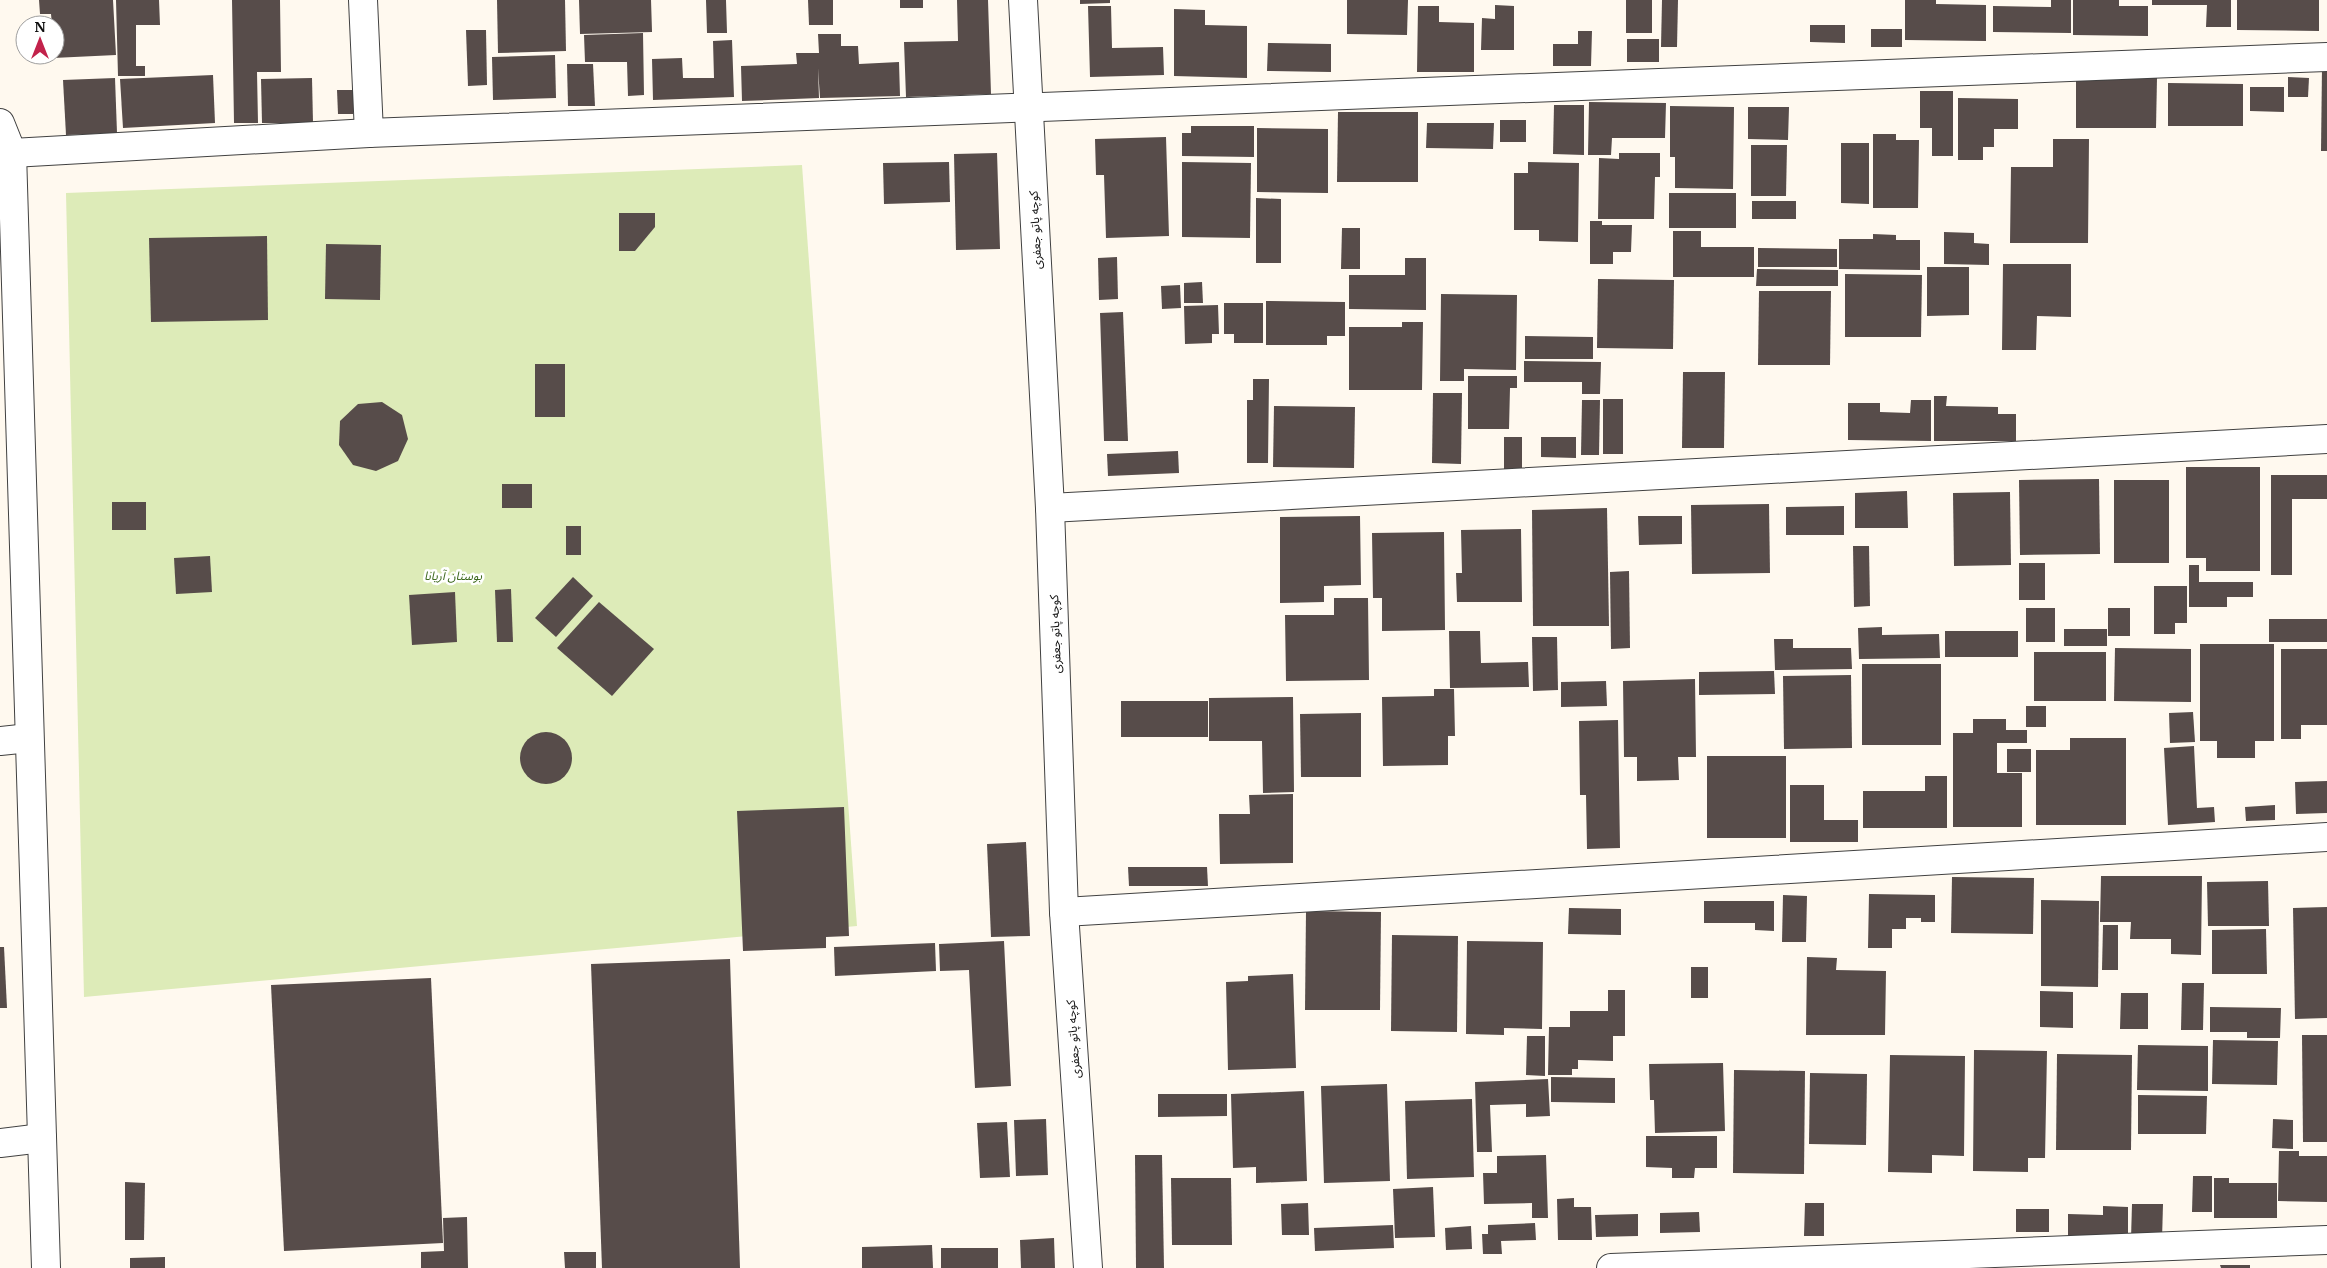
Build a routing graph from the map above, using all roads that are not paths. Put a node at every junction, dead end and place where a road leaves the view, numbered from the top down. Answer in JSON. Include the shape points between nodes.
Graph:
{"nodes":[{"id":1,"x":363,"y":0,"type":"edge"},
{"id":2,"x":1023,"y":0,"type":"edge"},
{"id":3,"x":2327,"y":58,"type":"edge"},
{"id":4,"x":1028,"y":107,"type":"junction"},
{"id":5,"x":0,"y":123,"type":"edge"},
{"id":6,"x":369,"y":133,"type":"junction"},
{"id":7,"x":12,"y":153,"type":"junction"},
{"id":8,"x":9,"y":339,"type":"edge"},
{"id":9,"x":2327,"y":440,"type":"edge"},
{"id":10,"x":1050,"y":508,"type":"junction"},
{"id":11,"x":30,"y":738,"type":"junction"},
{"id":12,"x":0,"y":741,"type":"edge"},
{"id":13,"x":2327,"y":837,"type":"edge"},
{"id":14,"x":1064,"y":912,"type":"junction"},
{"id":15,"x":42,"y":1138,"type":"junction"},
{"id":16,"x":0,"y":1143,"type":"edge"},
{"id":17,"x":2327,"y":1240,"type":"edge"},
{"id":18,"x":46,"y":1268,"type":"edge"},
{"id":19,"x":1088,"y":1268,"type":"edge"},
{"id":20,"x":1611,"y":1268,"type":"edge"}],
"edges":[{"from":1,"to":6,"type":"street"},
{"from":2,"to":4,"type":"street","name":"کوچه پاتو جعفری"},
{"from":3,"to":4,"type":"street"},
{"from":4,"to":6,"type":"street"},
{"from":4,"to":10,"type":"street","name":"کوچه پاتو جعفری"},
{"from":5,"to":7,"type":"street"},
{"from":6,"to":7,"type":"street"},
{"from":7,"to":8,"type":"street"},
{"from":8,"to":11,"type":"street"},
{"from":9,"to":10,"type":"street"},
{"from":10,"to":14,"type":"street","name":"کوچه پاتو جعفری"},
{"from":11,"to":12,"type":"street"},
{"from":11,"to":15,"type":"street"},
{"from":13,"to":14,"type":"street"},
{"from":14,"to":19,"type":"street","name":"کوچه پاتو جعفری"},
{"from":15,"to":16,"type":"street"},
{"from":15,"to":18,"type":"street"},
{"from":17,"to":20,"type":"street"}]}
